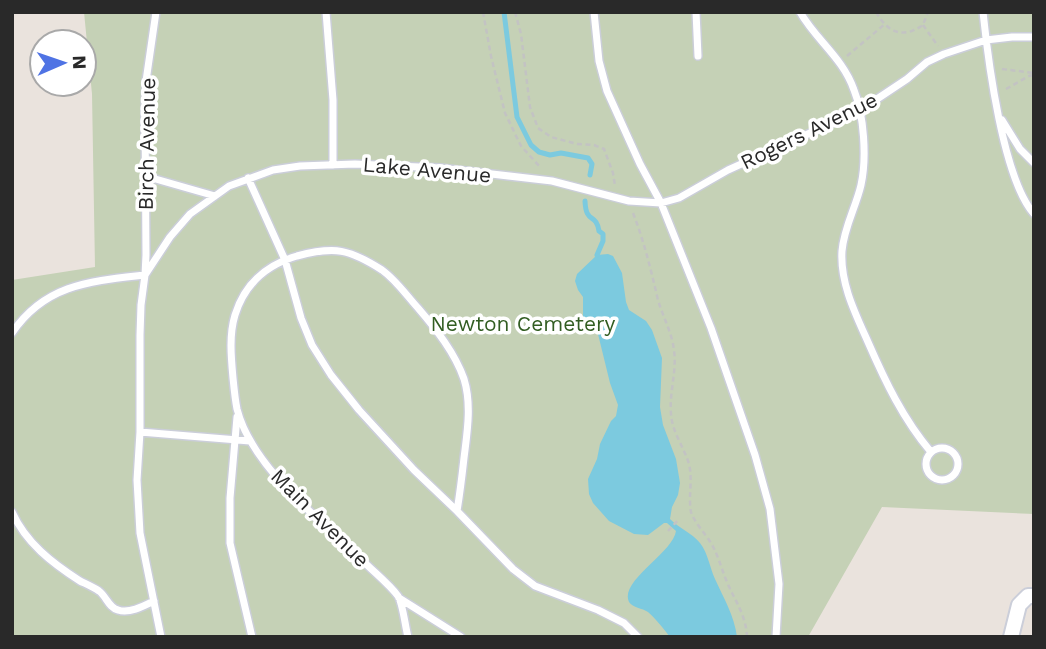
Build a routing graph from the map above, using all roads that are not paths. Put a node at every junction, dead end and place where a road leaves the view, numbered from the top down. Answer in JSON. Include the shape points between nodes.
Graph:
{"nodes":[{"id":1,"x":156,"y":12,"type":"edge"},
{"id":2,"x":326,"y":12,"type":"edge"},
{"id":3,"x":594,"y":12,"type":"edge"},
{"id":4,"x":696,"y":12,"type":"edge"},
{"id":5,"x":800,"y":12,"type":"edge"},
{"id":6,"x":983,"y":12,"type":"edge"},
{"id":7,"x":1034,"y":37,"type":"edge"},
{"id":8,"x":986,"y":40,"type":"junction"},
{"id":9,"x":698,"y":56,"type":"dead end"},
{"id":10,"x":859,"y":111,"type":"junction"},
{"id":11,"x":999,"y":113,"type":"junction"},
{"id":12,"x":1034,"y":163,"type":"edge"},
{"id":13,"x":333,"y":165,"type":"junction"},
{"id":14,"x":145,"y":176,"type":"junction"},
{"id":15,"x":248,"y":178,"type":"junction"},
{"id":16,"x":215,"y":197,"type":"junction"},
{"id":17,"x":661,"y":203,"type":"junction"},
{"id":18,"x":1034,"y":214,"type":"edge"},
{"id":19,"x":285,"y":260,"type":"junction"},
{"id":20,"x":145,"y":275,"type":"junction"},
{"id":21,"x":12,"y":333,"type":"edge"},
{"id":22,"x":237,"y":409,"type":"junction"},
{"id":23,"x":141,"y":432,"type":"junction"},
{"id":24,"x":236,"y":440,"type":"junction"},
{"id":25,"x":250,"y":441,"type":"junction"},
{"id":26,"x":931,"y":452,"type":"junction"},
{"id":27,"x":457,"y":511,"type":"junction"},
{"id":28,"x":12,"y":512,"type":"edge"},
{"id":29,"x":1034,"y":596,"type":"edge"},
{"id":30,"x":399,"y":598,"type":"junction"},
{"id":31,"x":154,"y":601,"type":"junction"},
{"id":32,"x":161,"y":637,"type":"edge"},
{"id":33,"x":252,"y":637,"type":"edge"},
{"id":34,"x":408,"y":637,"type":"edge"},
{"id":35,"x":461,"y":637,"type":"edge"},
{"id":36,"x":638,"y":637,"type":"edge"},
{"id":37,"x":776,"y":637,"type":"edge"},
{"id":38,"x":1011,"y":637,"type":"edge"}],
"edges":[{"from":1,"to":14,"type":"lane","name":"Birch Avenue","via":[[146,81]]},
{"from":2,"to":13,"type":"lane"},
{"from":3,"to":17,"type":"lane","via":[[607,92]]},
{"from":4,"to":9,"type":"lane"},
{"from":5,"to":10,"type":"lane","via":[[840,63]]},
{"from":6,"to":8,"type":"lane"},
{"from":7,"to":8,"type":"lane","name":"Rogers Avenue"},
{"from":8,"to":10,"type":"lane","name":"Rogers Avenue","via":[[927,62]]},
{"from":8,"to":11,"type":"lane"},
{"from":10,"to":17,"type":"lane","name":"Rogers Avenue"},
{"from":10,"to":26,"type":"lane","via":[[864,161],[845,230],[843,276],[888,386]]},
{"from":11,"to":12,"type":"lane"},
{"from":11,"to":18,"type":"lane","via":[[1011,167]]},
{"from":13,"to":15,"type":"lane","name":"Lake Avenue","via":[[273,170]]},
{"from":13,"to":17,"type":"lane","name":"Lake Avenue","via":[[440,168],[552,181],[629,201]]},
{"from":14,"to":16,"type":"lane"},
{"from":14,"to":20,"type":"lane","name":"Birch Avenue"},
{"from":15,"to":16,"type":"lane","name":"Lake Avenue"},
{"from":15,"to":19,"type":"lane"},
{"from":16,"to":20,"type":"lane","name":"Lake Avenue","via":[[180,225]]},
{"from":17,"to":37,"type":"lane","via":[[711,328],[770,509],[779,584]]},
{"from":19,"to":22,"type":"lane","name":"Main Avenue","via":[[264,271],[239,302],[230,344]]},
{"from":19,"to":27,"type":"lane","via":[[301,318],[331,374],[404,460]]},
{"from":19,"to":27,"type":"lane","name":"Main Avenue","via":[[328,250],[361,257],[386,273],[432,324],[464,380],[468,401]]},
{"from":20,"to":21,"type":"lane","via":[[78,285],[57,293],[35,306]]},
{"from":20,"to":23,"type":"lane"},
{"from":22,"to":24,"type":"lane"},
{"from":22,"to":25,"type":"lane","name":"Main Avenue"},
{"from":23,"to":24,"type":"lane"},
{"from":23,"to":31,"type":"lane","via":[[137,480],[140,534]]},
{"from":24,"to":25,"type":"lane"},
{"from":24,"to":33,"type":"lane","via":[[230,543]]},
{"from":25,"to":30,"type":"lane","name":"Main Avenue","via":[[285,486]]},
{"from":26,"to":26,"type":"lane","via":[[940,448],[954,453],[958,464],[950,478],[929,474],[926,461]]},
{"from":27,"to":36,"type":"lane","via":[[535,586],[598,610],[624,623]]},
{"from":28,"to":31,"type":"lane","via":[[29,540],[53,563],[100,592],[111,606],[136,609]]},
{"from":29,"to":38,"type":"street","via":[[1019,605]]},
{"from":30,"to":34,"type":"lane"},
{"from":30,"to":35,"type":"lane","name":"Main Avenue"},
{"from":31,"to":32,"type":"lane"}]}
